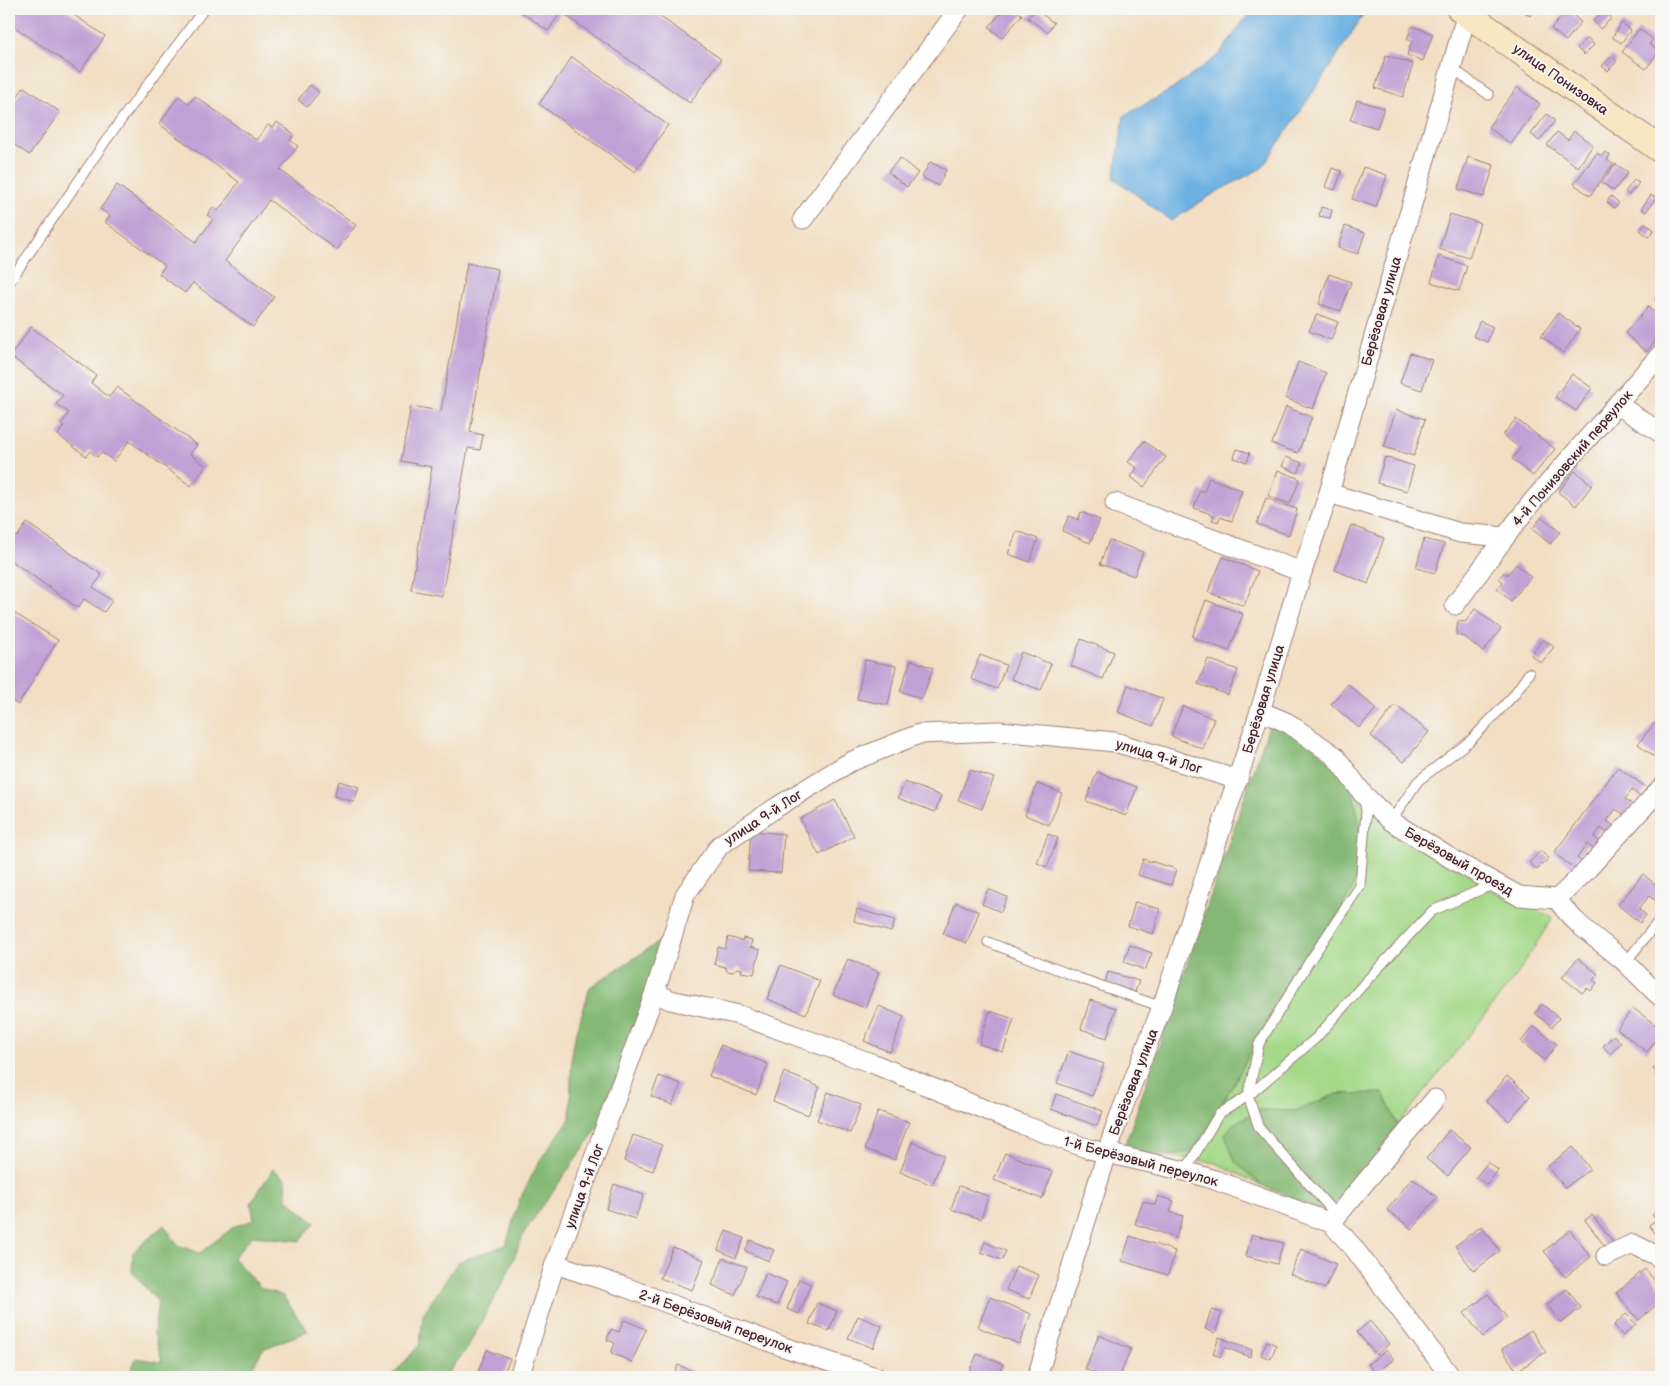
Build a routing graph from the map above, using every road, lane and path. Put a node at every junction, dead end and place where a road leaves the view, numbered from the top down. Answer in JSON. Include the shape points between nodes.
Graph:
{"nodes":[{"id":1,"x":204,"y":9,"type":"edge"},
{"id":2,"x":959,"y":9,"type":"edge"},
{"id":3,"x":1464,"y":11,"type":"edge"},
{"id":4,"x":1452,"y":68,"type":"junction"},
{"id":5,"x":1489,"y":95,"type":"dead end"},
{"id":6,"x":1661,"y":150,"type":"edge"},
{"id":7,"x":803,"y":219,"type":"dead end"},
{"id":8,"x":9,"y":283,"type":"edge"},
{"id":9,"x":1661,"y":354,"type":"edge"},
{"id":10,"x":1618,"y":405,"type":"junction"},
{"id":11,"x":1661,"y":433,"type":"edge"},
{"id":12,"x":1328,"y":493,"type":"junction"},
{"id":13,"x":1115,"y":503,"type":"dead end"},
{"id":14,"x":1505,"y":537,"type":"junction"},
{"id":15,"x":1302,"y":572,"type":"junction"},
{"id":16,"x":1455,"y":605,"type":"dead end"},
{"id":17,"x":1529,"y":673,"type":"dead end"},
{"id":18,"x":1260,"y":711,"type":"junction"},
{"id":19,"x":1238,"y":780,"type":"junction"},
{"id":20,"x":1661,"y":788,"type":"edge"},
{"id":21,"x":1363,"y":794,"type":"junction"},
{"id":22,"x":1390,"y":821,"type":"junction"},
{"id":23,"x":1495,"y":883,"type":"junction"},
{"id":24,"x":1557,"y":898,"type":"junction"},
{"id":25,"x":1661,"y":918,"type":"edge"},
{"id":26,"x":988,"y":942,"type":"dead end"},
{"id":27,"x":1625,"y":963,"type":"junction"},
{"id":28,"x":655,"y":992,"type":"junction"},
{"id":29,"x":1661,"y":997,"type":"edge"},
{"id":30,"x":1162,"y":1007,"type":"junction"},
{"id":31,"x":1248,"y":1096,"type":"junction"},
{"id":32,"x":1435,"y":1099,"type":"dead end"},
{"id":33,"x":1107,"y":1154,"type":"junction"},
{"id":34,"x":1185,"y":1171,"type":"junction"},
{"id":35,"x":1334,"y":1220,"type":"junction"},
{"id":36,"x":1606,"y":1256,"type":"dead end"},
{"id":37,"x":1661,"y":1260,"type":"edge"},
{"id":38,"x":555,"y":1264,"type":"junction"},
{"id":39,"x":1442,"y":1375,"type":"edge"},
{"id":40,"x":519,"y":1377,"type":"edge"},
{"id":41,"x":876,"y":1377,"type":"edge"},
{"id":42,"x":1037,"y":1377,"type":"edge"}],
"edges":[{"from":1,"to":8,"type":"lane"},
{"from":2,"to":7,"type":"street"},
{"from":3,"to":4,"type":"street","name":"Берёзовая улица"},
{"from":3,"to":6,"type":"main road","name":"улица Понизовка"},
{"from":4,"to":5,"type":"lane"},
{"from":4,"to":12,"type":"street","name":"Берёзовая улица"},
{"from":9,"to":10,"type":"street","name":"4-й Понизовский переулок"},
{"from":10,"to":11,"type":"street"},
{"from":10,"to":14,"type":"street","name":"4-й Понизовский переулок"},
{"from":12,"to":14,"type":"street","name":"4-й Понизовский переулок","via":[[1460,533]]},
{"from":12,"to":15,"type":"street","name":"Берёзовая улица"},
{"from":13,"to":15,"type":"street"},
{"from":14,"to":16,"type":"street"},
{"from":15,"to":18,"type":"street","name":"Берёзовая улица"},
{"from":17,"to":22,"type":"lane","via":[[1513,696],[1471,740],[1418,781]]},
{"from":18,"to":19,"type":"street","name":"Берёзовая улица"},
{"from":18,"to":21,"type":"street","name":"Берёзовый проезд","via":[[1288,723],[1335,756]]},
{"from":19,"to":28,"type":"street","name":"улица 9-й Лог","via":[[1115,742],[999,731],[919,734],[850,762],[720,846],[685,896]]},
{"from":19,"to":30,"type":"street","name":"Берёзовая улица"},
{"from":20,"to":24,"type":"street"},
{"from":21,"to":22,"type":"street","name":"Берёзовый проезд"},
{"from":21,"to":31,"type":"lane","via":[[1366,811],[1360,886],[1259,1044]]},
{"from":22,"to":23,"type":"street","name":"Берёзовый проезд"},
{"from":23,"to":24,"type":"street","name":"Берёзовый проезд","via":[[1519,896]]},
{"from":23,"to":31,"type":"lane","via":[[1432,911],[1316,1038]]},
{"from":24,"to":27,"type":"street","via":[[1579,926]]},
{"from":25,"to":27,"type":"lane"},
{"from":26,"to":30,"type":"lane"},
{"from":27,"to":29,"type":"street"},
{"from":28,"to":33,"type":"street","name":"1-й Берёзовый переулок","via":[[670,1000],[739,1015],[874,1064],[1020,1124]]},
{"from":28,"to":38,"type":"street","name":"улица 9-й Лог"},
{"from":30,"to":33,"type":"street","name":"Берёзовая улица"},
{"from":31,"to":34,"type":"lane","via":[[1219,1114]]},
{"from":31,"to":35,"type":"lane","via":[[1259,1128]]},
{"from":32,"to":35,"type":"street"},
{"from":33,"to":34,"type":"street","name":"1-й Берёзовый переулок"},
{"from":33,"to":42,"type":"street","name":"Берёзовая улица"},
{"from":34,"to":35,"type":"street","name":"1-й Берёзовый переулок"},
{"from":35,"to":39,"type":"street","name":"1-й Берёзовый переулок"},
{"from":36,"to":37,"type":"street","via":[[1633,1244]]},
{"from":38,"to":40,"type":"street","name":"улица 9-й Лог"},
{"from":38,"to":41,"type":"street","name":"2-й Берёзовый переулок"}]}
